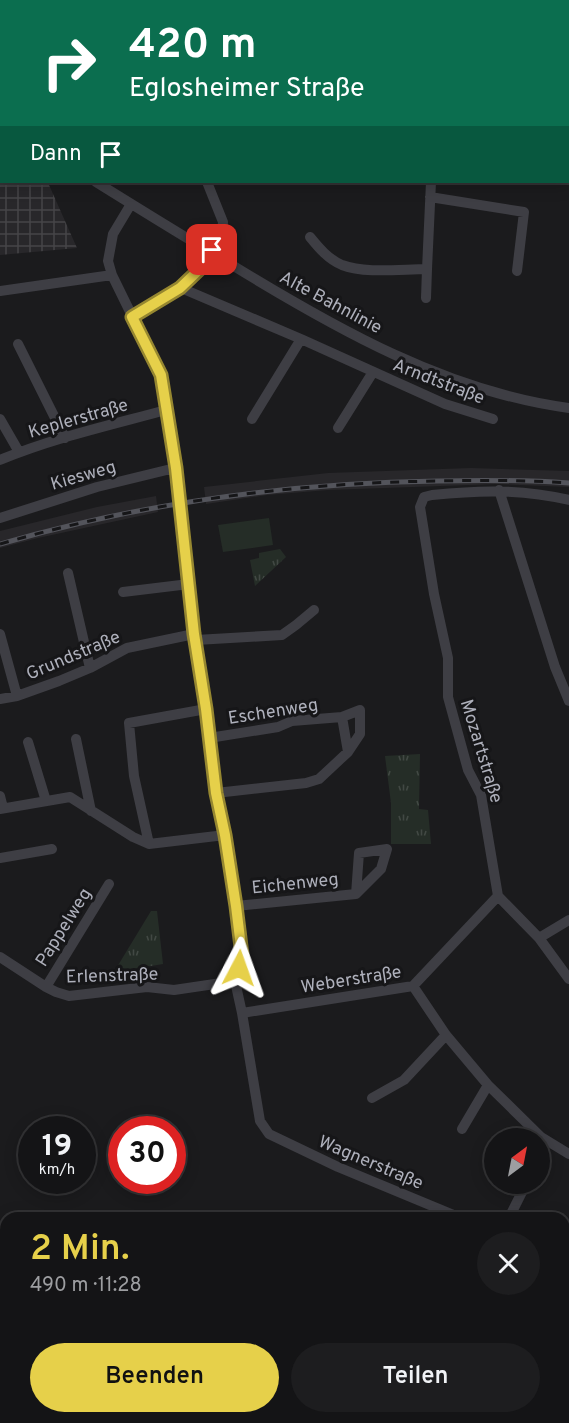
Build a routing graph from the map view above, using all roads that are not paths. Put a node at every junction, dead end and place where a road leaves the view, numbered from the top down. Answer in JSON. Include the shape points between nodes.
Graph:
{"nodes":[{"id":1,"x":98,"y":183,"type":"edge"},
{"id":2,"x":207,"y":183,"type":"edge"},
{"id":3,"x":431,"y":183,"type":"edge"},
{"id":4,"x":430,"y":197,"type":"junction"},
{"id":5,"x":131,"y":204,"type":"junction"},
{"id":6,"x":310,"y":237,"type":"dead end"},
{"id":7,"x":427,"y":269,"type":"junction"},
{"id":8,"x":517,"y":271,"type":"dead end"},
{"id":9,"x":112,"y":275,"type":"junction"},
{"id":10,"x":180,"y":288,"type":"junction"},
{"id":11,"x":0,"y":291,"type":"edge"},
{"id":12,"x":426,"y":298,"type":"dead end"},
{"id":13,"x":132,"y":317,"type":"junction"},
{"id":14,"x":301,"y":339,"type":"junction"},
{"id":15,"x":18,"y":344,"type":"dead end"},
{"id":16,"x":373,"y":372,"type":"junction"},
{"id":17,"x":569,"y":408,"type":"edge"},
{"id":18,"x":166,"y":410,"type":"junction"},
{"id":19,"x":252,"y":418,"type":"dead end"},
{"id":20,"x":0,"y":419,"type":"edge"},
{"id":21,"x":493,"y":419,"type":"dead end"},
{"id":22,"x":338,"y":428,"type":"dead end"},
{"id":23,"x":65,"y":438,"type":"junction"},
{"id":24,"x":19,"y":452,"type":"junction"},
{"id":25,"x":0,"y":460,"type":"edge"},
{"id":26,"x":176,"y":468,"type":"junction"},
{"id":27,"x":499,"y":490,"type":"junction"},
{"id":28,"x":569,"y":500,"type":"edge"},
{"id":29,"x":0,"y":518,"type":"edge"},
{"id":30,"x":68,"y":573,"type":"dead end"},
{"id":31,"x":189,"y":584,"type":"junction"},
{"id":32,"x":123,"y":592,"type":"dead end"},
{"id":33,"x":315,"y":610,"type":"dead end"},
{"id":34,"x":0,"y":633,"type":"edge"},
{"id":35,"x":195,"y":637,"type":"junction"},
{"id":36,"x":90,"y":668,"type":"junction"},
{"id":37,"x":17,"y":696,"type":"junction"},
{"id":38,"x":0,"y":699,"type":"edge"},
{"id":39,"x":569,"y":701,"type":"edge"},
{"id":40,"x":206,"y":709,"type":"junction"},
{"id":41,"x":342,"y":717,"type":"junction"},
{"id":42,"x":209,"y":738,"type":"junction"},
{"id":43,"x":76,"y":739,"type":"dead end"},
{"id":44,"x":28,"y":742,"type":"dead end"},
{"id":45,"x":348,"y":752,"type":"junction"},
{"id":46,"x":216,"y":793,"type":"junction"},
{"id":47,"x":0,"y":796,"type":"edge"},
{"id":48,"x":46,"y":801,"type":"junction"},
{"id":49,"x":2,"y":809,"type":"edge"},
{"id":50,"x":91,"y":811,"type":"junction"},
{"id":51,"x":225,"y":835,"type":"junction"},
{"id":52,"x":149,"y":844,"type":"junction"},
{"id":53,"x":52,"y":849,"type":"dead end"},
{"id":54,"x":0,"y":858,"type":"edge"},
{"id":55,"x":109,"y":884,"type":"dead end"},
{"id":56,"x":356,"y":894,"type":"dead end"},
{"id":57,"x":498,"y":896,"type":"junction"},
{"id":58,"x":236,"y":906,"type":"junction"},
{"id":59,"x":569,"y":920,"type":"edge"},
{"id":60,"x":538,"y":939,"type":"junction"},
{"id":61,"x":0,"y":957,"type":"edge"},
{"id":62,"x":569,"y":979,"type":"edge"},
{"id":63,"x":235,"y":981,"type":"junction"},
{"id":64,"x":413,"y":986,"type":"junction"},
{"id":65,"x":46,"y":987,"type":"junction"},
{"id":66,"x":242,"y":1013,"type":"junction"},
{"id":67,"x":446,"y":1035,"type":"junction"},
{"id":68,"x":488,"y":1085,"type":"junction"},
{"id":69,"x":372,"y":1098,"type":"dead end"},
{"id":70,"x":527,"y":1128,"type":"edge"},
{"id":71,"x":462,"y":1130,"type":"dead end"},
{"id":72,"x":550,"y":1146,"type":"edge"},
{"id":73,"x":569,"y":1154,"type":"edge"},
{"id":74,"x":521,"y":1194,"type":"edge"},
{"id":75,"x":447,"y":1212,"type":"edge"},
{"id":76,"x":512,"y":1212,"type":"edge"}],
"edges":[{"from":1,"to":5,"type":"street","name":"Alte Bahnlinie"},
{"from":2,"to":10,"type":"street","bridge":true,"via":[[223,222],[222,233],[205,262]]},
{"from":3,"to":4,"type":"street"},
{"from":4,"to":7,"type":"street"},
{"from":4,"to":8,"type":"street","via":[[524,212]]},
{"from":5,"to":9,"type":"street","via":[[114,234],[108,261]]},
{"from":5,"to":17,"type":"street","name":"Alte Bahnlinie","via":[[358,337],[473,385],[509,397]]},
{"from":6,"to":7,"type":"street","via":[[342,265],[369,270]]},
{"from":7,"to":12,"type":"street"},
{"from":9,"to":11,"type":"street"},
{"from":9,"to":13,"type":"street"},
{"from":10,"to":13,"type":"street"},
{"from":10,"to":14,"type":"street","name":"Arndtstraße"},
{"from":13,"to":18,"type":"street","via":[[161,375]]},
{"from":14,"to":16,"type":"street","name":"Arndtstraße"},
{"from":14,"to":19,"type":"street"},
{"from":15,"to":23,"type":"street"},
{"from":16,"to":21,"type":"street","name":"Arndtstraße","via":[[445,404]]},
{"from":16,"to":22,"type":"street","name":"Arndtstraße"},
{"from":18,"to":23,"type":"street","name":"Keplerstraße"},
{"from":18,"to":26,"type":"street"},
{"from":20,"to":24,"type":"street"},
{"from":23,"to":24,"type":"street","name":"Keplerstraße"},
{"from":24,"to":25,"type":"street","name":"Keplerstraße"},
{"from":26,"to":29,"type":"street","name":"Kiesweg","via":[[97,487]]},
{"from":26,"to":31,"type":"street"},
{"from":27,"to":28,"type":"street"},
{"from":27,"to":39,"type":"street"},
{"from":27,"to":57,"type":"street","name":"Mozartstraße","via":[[432,495],[424,497],[420,507],[448,658],[448,697],[468,770],[481,795]]},
{"from":30,"to":36,"type":"street"},
{"from":31,"to":32,"type":"street"},
{"from":31,"to":35,"type":"street"},
{"from":33,"to":35,"type":"street","name":"Grundstraße","via":[[282,635]]},
{"from":34,"to":37,"type":"street"},
{"from":35,"to":36,"type":"street","name":"Grundstraße","via":[[127,648]]},
{"from":35,"to":40,"type":"street"},
{"from":36,"to":37,"type":"street","name":"Grundstraße"},
{"from":37,"to":38,"type":"street","name":"Grundstraße"},
{"from":40,"to":42,"type":"street"},
{"from":40,"to":52,"type":"street","via":[[129,723],[134,776]]},
{"from":41,"to":42,"type":"street","name":"Eschenweg","via":[[292,721],[278,727]]},
{"from":41,"to":45,"type":"street"},
{"from":41,"to":45,"type":"street","name":"Eschenweg","via":[[360,710],[360,735]]},
{"from":42,"to":46,"type":"street"},
{"from":43,"to":50,"type":"street"},
{"from":44,"to":48,"type":"street"},
{"from":45,"to":46,"type":"street","via":[[319,779]]},
{"from":46,"to":51,"type":"street"},
{"from":47,"to":49,"type":"street"},
{"from":48,"to":49,"type":"street"},
{"from":48,"to":50,"type":"street","via":[[70,797]]},
{"from":50,"to":52,"type":"street"},
{"from":51,"to":52,"type":"street"},
{"from":51,"to":58,"type":"street"},
{"from":53,"to":54,"type":"street"},
{"from":55,"to":65,"type":"street","name":"Pappelweg"},
{"from":56,"to":58,"type":"street","name":"Eichenweg"},
{"from":57,"to":60,"type":"street"},
{"from":57,"to":64,"type":"street","name":"Weberstraße"},
{"from":58,"to":63,"type":"street","via":[[242,955]]},
{"from":59,"to":60,"type":"street"},
{"from":60,"to":62,"type":"street"},
{"from":61,"to":65,"type":"street","name":"Erlenstraße"},
{"from":63,"to":65,"type":"street","name":"Erlenstraße","via":[[174,990],[147,987],[69,996]]},
{"from":63,"to":66,"type":"street"},
{"from":64,"to":66,"type":"street","name":"Weberstraße"},
{"from":64,"to":67,"type":"street"},
{"from":66,"to":75,"type":"street","name":"Wagnerstraße","via":[[260,1120],[269,1134]]},
{"from":67,"to":68,"type":"street"},
{"from":67,"to":69,"type":"street","via":[[404,1080]]},
{"from":68,"to":70,"type":"street"},
{"from":68,"to":71,"type":"street"},
{"from":72,"to":73,"type":"street"},
{"from":74,"to":76,"type":"street"}]}
